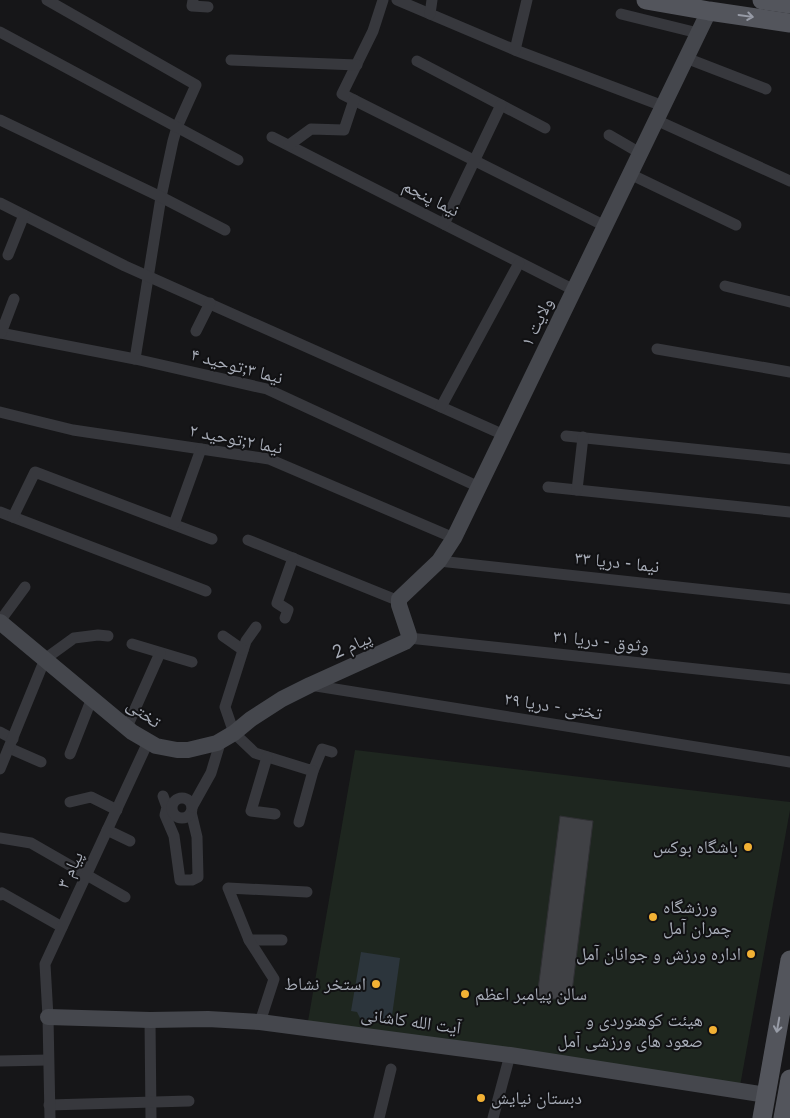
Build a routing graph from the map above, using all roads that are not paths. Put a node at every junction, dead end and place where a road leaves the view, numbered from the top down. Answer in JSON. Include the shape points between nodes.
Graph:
{"nodes":[{"id":1,"x":47,"y":0,"type":"edge"},
{"id":2,"x":193,"y":0,"type":"edge"},
{"id":3,"x":383,"y":0,"type":"edge"},
{"id":4,"x":397,"y":0,"type":"edge"},
{"id":5,"x":432,"y":0,"type":"edge"},
{"id":6,"x":527,"y":0,"type":"edge"},
{"id":7,"x":646,"y":0,"type":"edge"},
{"id":8,"x":762,"y":0,"type":"edge"},
{"id":9,"x":790,"y":4,"type":"edge"},
{"id":10,"x":208,"y":7,"type":"dead end"},
{"id":11,"x":709,"y":11,"type":"junction"},
{"id":12,"x":430,"y":14,"type":"junction"},
{"id":13,"x":621,"y":14,"type":"dead end"},
{"id":14,"x":790,"y":22,"type":"edge"},
{"id":15,"x":0,"y":32,"type":"edge"},
{"id":16,"x":698,"y":33,"type":"junction"},
{"id":17,"x":515,"y":50,"type":"junction"},
{"id":18,"x":686,"y":58,"type":"junction"},
{"id":19,"x":231,"y":60,"type":"dead end"},
{"id":20,"x":416,"y":61,"type":"dead end"},
{"id":21,"x":357,"y":65,"type":"junction"},
{"id":22,"x":766,"y":88,"type":"dead end"},
{"id":23,"x":354,"y":100,"type":"junction"},
{"id":24,"x":501,"y":105,"type":"junction"},
{"id":25,"x":659,"y":113,"type":"junction"},
{"id":26,"x":0,"y":120,"type":"edge"},
{"id":27,"x":177,"y":127,"type":"junction"},
{"id":28,"x":545,"y":128,"type":"dead end"},
{"id":29,"x":609,"y":135,"type":"dead end"},
{"id":30,"x":272,"y":137,"type":"dead end"},
{"id":31,"x":289,"y":145,"type":"junction"},
{"id":32,"x":640,"y":152,"type":"junction"},
{"id":33,"x":238,"y":160,"type":"dead end"},
{"id":34,"x":475,"y":161,"type":"junction"},
{"id":35,"x":630,"y":174,"type":"junction"},
{"id":36,"x":790,"y":181,"type":"edge"},
{"id":37,"x":161,"y":198,"type":"junction"},
{"id":38,"x":0,"y":203,"type":"edge"},
{"id":39,"x":24,"y":215,"type":"junction"},
{"id":40,"x":444,"y":224,"type":"junction"},
{"id":41,"x":605,"y":226,"type":"junction"},
{"id":42,"x":736,"y":226,"type":"dead end"},
{"id":43,"x":225,"y":230,"type":"dead end"},
{"id":44,"x":8,"y":255,"type":"dead end"},
{"id":45,"x":519,"y":263,"type":"junction"},
{"id":46,"x":148,"y":276,"type":"junction"},
{"id":47,"x":725,"y":286,"type":"dead end"},
{"id":48,"x":574,"y":290,"type":"junction"},
{"id":49,"x":14,"y":299,"type":"dead end"},
{"id":50,"x":790,"y":302,"type":"edge"},
{"id":51,"x":210,"y":303,"type":"junction"},
{"id":52,"x":196,"y":330,"type":"dead end"},
{"id":53,"x":0,"y":333,"type":"edge"},
{"id":54,"x":657,"y":349,"type":"dead end"},
{"id":55,"x":135,"y":359,"type":"junction"},
{"id":56,"x":790,"y":372,"type":"edge"},
{"id":57,"x":441,"y":407,"type":"junction"},
{"id":58,"x":0,"y":412,"type":"edge"},
{"id":59,"x":504,"y":435,"type":"junction"},
{"id":60,"x":566,"y":436,"type":"dead end"},
{"id":61,"x":583,"y":437,"type":"junction"},
{"id":62,"x":201,"y":449,"type":"junction"},
{"id":63,"x":790,"y":459,"type":"edge"},
{"id":64,"x":479,"y":487,"type":"junction"},
{"id":65,"x":548,"y":487,"type":"dead end"},
{"id":66,"x":577,"y":490,"type":"junction"},
{"id":67,"x":0,"y":512,"type":"edge"},
{"id":68,"x":790,"y":512,"type":"edge"},
{"id":69,"x":13,"y":517,"type":"junction"},
{"id":70,"x":174,"y":524,"type":"junction"},
{"id":71,"x":454,"y":538,"type":"junction"},
{"id":72,"x":212,"y":539,"type":"dead end"},
{"id":73,"x":248,"y":540,"type":"dead end"},
{"id":74,"x":293,"y":558,"type":"junction"},
{"id":75,"x":439,"y":561,"type":"junction"},
{"id":76,"x":25,"y":587,"type":"dead end"},
{"id":77,"x":206,"y":591,"type":"dead end"},
{"id":78,"x":790,"y":599,"type":"edge"},
{"id":79,"x":399,"y":601,"type":"junction"},
{"id":80,"x":285,"y":618,"type":"dead end"},
{"id":81,"x":0,"y":622,"type":"edge"},
{"id":82,"x":256,"y":627,"type":"dead end"},
{"id":83,"x":108,"y":636,"type":"dead end"},
{"id":84,"x":223,"y":636,"type":"dead end"},
{"id":85,"x":409,"y":638,"type":"junction"},
{"id":86,"x":132,"y":644,"type":"dead end"},
{"id":87,"x":243,"y":650,"type":"junction"},
{"id":88,"x":160,"y":653,"type":"junction"},
{"id":89,"x":45,"y":659,"type":"junction"},
{"id":90,"x":192,"y":662,"type":"dead end"},
{"id":91,"x":790,"y":679,"type":"edge"},
{"id":92,"x":310,"y":685,"type":"junction"},
{"id":93,"x":92,"y":698,"type":"junction"},
{"id":94,"x":127,"y":727,"type":"junction"},
{"id":95,"x":0,"y":732,"type":"edge"},
{"id":96,"x":228,"y":736,"type":"junction"},
{"id":97,"x":148,"y":742,"type":"junction"},
{"id":98,"x":11,"y":743,"type":"junction"},
{"id":99,"x":332,"y":752,"type":"dead end"},
{"id":100,"x":70,"y":754,"type":"dead end"},
{"id":101,"x":267,"y":757,"type":"junction"},
{"id":102,"x":41,"y":762,"type":"dead end"},
{"id":103,"x":790,"y":762,"type":"edge"},
{"id":104,"x":0,"y":769,"type":"edge"},
{"id":105,"x":313,"y":771,"type":"junction"},
{"id":106,"x":70,"y":802,"type":"dead end"},
{"id":107,"x":117,"y":810,"type":"junction"},
{"id":108,"x":191,"y":810,"type":"junction"},
{"id":109,"x":275,"y":814,"type":"dead end"},
{"id":110,"x":299,"y":822,"type":"dead end"},
{"id":111,"x":107,"y":830,"type":"junction"},
{"id":112,"x":174,"y":836,"type":"junction"},
{"id":113,"x":197,"y":837,"type":"junction"},
{"id":114,"x":0,"y":838,"type":"edge"},
{"id":115,"x":130,"y":841,"type":"dead end"},
{"id":116,"x":198,"y":859,"type":"junction"},
{"id":117,"x":178,"y":862,"type":"junction"},
{"id":118,"x":86,"y":874,"type":"junction"},
{"id":119,"x":306,"y":892,"type":"dead end"},
{"id":120,"x":0,"y":895,"type":"edge"},
{"id":121,"x":125,"y":896,"type":"dead end"},
{"id":122,"x":62,"y":927,"type":"junction"},
{"id":123,"x":249,"y":940,"type":"junction"},
{"id":124,"x":282,"y":940,"type":"dead end"},
{"id":125,"x":790,"y":960,"type":"edge"},
{"id":126,"x":48,"y":1017,"type":"junction"},
{"id":127,"x":150,"y":1020,"type":"junction"},
{"id":128,"x":260,"y":1022,"type":"junction"},
{"id":129,"x":510,"y":1055,"type":"junction"},
{"id":130,"x":48,"y":1060,"type":"junction"},
{"id":131,"x":0,"y":1061,"type":"edge"},
{"id":132,"x":391,"y":1069,"type":"dead end"},
{"id":133,"x":790,"y":1079,"type":"edge"},
{"id":134,"x":766,"y":1095,"type":"junction"},
{"id":135,"x":189,"y":1100,"type":"dead end"},
{"id":136,"x":150,"y":1102,"type":"junction"},
{"id":137,"x":49,"y":1105,"type":"junction"},
{"id":138,"x":50,"y":1118,"type":"edge"},
{"id":139,"x":151,"y":1118,"type":"edge"},
{"id":140,"x":379,"y":1118,"type":"edge"},
{"id":141,"x":493,"y":1118,"type":"edge"},
{"id":142,"x":762,"y":1118,"type":"edge"},
{"id":143,"x":783,"y":1118,"type":"edge"}],
"edges":[{"from":1,"to":27,"type":"street","via":[[196,86]]},
{"from":2,"to":10,"type":"street","via":[[192,6]]},
{"from":3,"to":21,"type":"street","via":[[374,30]]},
{"from":4,"to":12,"type":"street"},
{"from":5,"to":12,"type":"street"},
{"from":6,"to":17,"type":"street"},
{"from":7,"to":11,"type":"main road"},
{"from":8,"to":9,"type":"main road"},
{"from":11,"to":14,"type":"main road","one_way":true},
{"from":11,"to":16,"type":"street","name":"ولایت ۱"},
{"from":12,"to":17,"type":"street"},
{"from":13,"to":16,"type":"street"},
{"from":15,"to":27,"type":"street"},
{"from":16,"to":18,"type":"street","name":"ولایت ۱"},
{"from":17,"to":25,"type":"street"},
{"from":18,"to":22,"type":"street"},
{"from":18,"to":25,"type":"street","name":"ولایت ۱"},
{"from":19,"to":21,"type":"street"},
{"from":20,"to":24,"type":"street"},
{"from":21,"to":23,"type":"street","via":[[342,94]]},
{"from":23,"to":31,"type":"street","via":[[344,130],[311,129]]},
{"from":23,"to":34,"type":"street"},
{"from":24,"to":28,"type":"street"},
{"from":24,"to":34,"type":"street"},
{"from":25,"to":32,"type":"street","name":"ولایت ۱"},
{"from":25,"to":36,"type":"street"},
{"from":26,"to":37,"type":"street"},
{"from":27,"to":33,"type":"street"},
{"from":27,"to":37,"type":"street"},
{"from":29,"to":32,"type":"street"},
{"from":30,"to":31,"type":"street","name":"نیما پنجم"},
{"from":31,"to":40,"type":"street","name":"نیما پنجم"},
{"from":32,"to":35,"type":"street","name":"ولایت ۱"},
{"from":34,"to":40,"type":"street"},
{"from":34,"to":41,"type":"street"},
{"from":35,"to":41,"type":"street","name":"ولایت ۱"},
{"from":35,"to":42,"type":"street"},
{"from":37,"to":43,"type":"street"},
{"from":37,"to":46,"type":"street"},
{"from":38,"to":39,"type":"street"},
{"from":39,"to":44,"type":"street"},
{"from":39,"to":46,"type":"street"},
{"from":40,"to":45,"type":"street","name":"نیما پنجم"},
{"from":41,"to":48,"type":"street","name":"ولایت ۱"},
{"from":45,"to":48,"type":"street","name":"نیما پنجم"},
{"from":45,"to":57,"type":"street"},
{"from":46,"to":51,"type":"street"},
{"from":46,"to":55,"type":"street"},
{"from":47,"to":50,"type":"street"},
{"from":48,"to":59,"type":"street","name":"ولایت ۱"},
{"from":49,"to":53,"type":"street"},
{"from":51,"to":52,"type":"street"},
{"from":51,"to":57,"type":"street"},
{"from":53,"to":55,"type":"street","name":"نیما ۳;توحید ۴"},
{"from":54,"to":56,"type":"street"},
{"from":55,"to":64,"type":"street","name":"نیما ۳;توحید ۴","via":[[267,389]]},
{"from":57,"to":59,"type":"street"},
{"from":58,"to":62,"type":"street","name":"نیما ۲;توحید ۲","via":[[73,430]]},
{"from":59,"to":64,"type":"street","name":"ولایت ۱"},
{"from":60,"to":61,"type":"street"},
{"from":61,"to":63,"type":"street"},
{"from":61,"to":66,"type":"street"},
{"from":62,"to":70,"type":"street"},
{"from":62,"to":71,"type":"street","name":"نیما ۲;توحید ۲","via":[[269,459]]},
{"from":64,"to":71,"type":"street","name":"ولایت ۱"},
{"from":65,"to":66,"type":"street"},
{"from":66,"to":68,"type":"street"},
{"from":67,"to":69,"type":"street"},
{"from":69,"to":70,"type":"street","via":[[35,472]]},
{"from":69,"to":77,"type":"street"},
{"from":70,"to":72,"type":"street"},
{"from":71,"to":75,"type":"street","name":"ولایت ۱"},
{"from":73,"to":74,"type":"street"},
{"from":74,"to":79,"type":"street"},
{"from":74,"to":80,"type":"street","via":[[277,603],[288,610]]},
{"from":75,"to":78,"type":"street","name":"نیما - دریا ۳۳"},
{"from":75,"to":79,"type":"street","name":"ولایت ۱"},
{"from":76,"to":81,"type":"street"},
{"from":79,"to":85,"type":"street"},
{"from":81,"to":89,"type":"street","name":"تختی"},
{"from":82,"to":87,"type":"street"},
{"from":83,"to":89,"type":"street","via":[[74,638]]},
{"from":84,"to":87,"type":"street"},
{"from":85,"to":91,"type":"street","name":"وثوق - دریا ۳۱"},
{"from":85,"to":92,"type":"street","name":"پیام 2","via":[[401,645]]},
{"from":86,"to":88,"type":"street"},
{"from":87,"to":96,"type":"street","via":[[224,708]]},
{"from":88,"to":90,"type":"street"},
{"from":88,"to":94,"type":"street"},
{"from":89,"to":93,"type":"street","name":"تختی"},
{"from":89,"to":98,"type":"street"},
{"from":92,"to":96,"type":"street","name":"تختی"},
{"from":92,"to":103,"type":"street","name":"تختی - دریا ۲۹"},
{"from":93,"to":94,"type":"street","name":"تختی"},
{"from":93,"to":100,"type":"street"},
{"from":94,"to":97,"type":"street","name":"تختی"},
{"from":95,"to":98,"type":"street"},
{"from":96,"to":97,"type":"street","name":"تختی","via":[[188,750]]},
{"from":96,"to":101,"type":"street"},
{"from":96,"to":108,"type":"street"},
{"from":97,"to":107,"type":"street","name":"پيام ۳"},
{"from":98,"to":102,"type":"street"},
{"from":98,"to":104,"type":"street"},
{"from":99,"to":105,"type":"street","via":[[322,749]]},
{"from":101,"to":105,"type":"street"},
{"from":101,"to":109,"type":"street","via":[[251,811]]},
{"from":105,"to":110,"type":"street"},
{"from":106,"to":107,"type":"street","via":[[91,797]]},
{"from":107,"to":111,"type":"street","name":"پيام ۳"},
{"from":108,"to":112,"type":"street","via":[[188,816],[180,818],[173,814],[167,803],[165,815]]},
{"from":108,"to":113,"type":"street"},
{"from":111,"to":115,"type":"street"},
{"from":111,"to":118,"type":"street","name":"پيام ۳"},
{"from":112,"to":113,"type":"street"},
{"from":112,"to":117,"type":"street"},
{"from":113,"to":116,"type":"street"},
{"from":114,"to":118,"type":"street","via":[[31,843]]},
{"from":116,"to":117,"type":"street"},
{"from":116,"to":117,"type":"street","via":[[198,877],[192,880],[180,880]]},
{"from":118,"to":121,"type":"street"},
{"from":118,"to":122,"type":"street","name":"پيام ۳"},
{"from":119,"to":123,"type":"street","via":[[228,888]]},
{"from":120,"to":122,"type":"street","via":[[2,893]]},
{"from":122,"to":126,"type":"street","name":"پيام ۳","via":[[45,964]]},
{"from":123,"to":124,"type":"street"},
{"from":123,"to":128,"type":"street","via":[[274,980]]},
{"from":125,"to":134,"type":"main road","one_way":true},
{"from":126,"to":127,"type":"street","name":"آیت الله کاشانی"},
{"from":126,"to":130,"type":"street","name":"پيام ۳"},
{"from":127,"to":128,"type":"street","name":"آیت الله کاشانی"},
{"from":127,"to":136,"type":"street"},
{"from":128,"to":129,"type":"street","name":"آیت الله کاشانی"},
{"from":129,"to":134,"type":"street","name":"آیت الله کاشانی"},
{"from":129,"to":141,"type":"street"},
{"from":130,"to":131,"type":"street"},
{"from":130,"to":137,"type":"street","name":"پيام ۳"},
{"from":132,"to":140,"type":"street"},
{"from":133,"to":143,"type":"main road"},
{"from":134,"to":142,"type":"main road"},
{"from":135,"to":136,"type":"street"},
{"from":136,"to":137,"type":"street"},
{"from":136,"to":139,"type":"street"},
{"from":137,"to":138,"type":"street","name":"پيام ۳"}]}
